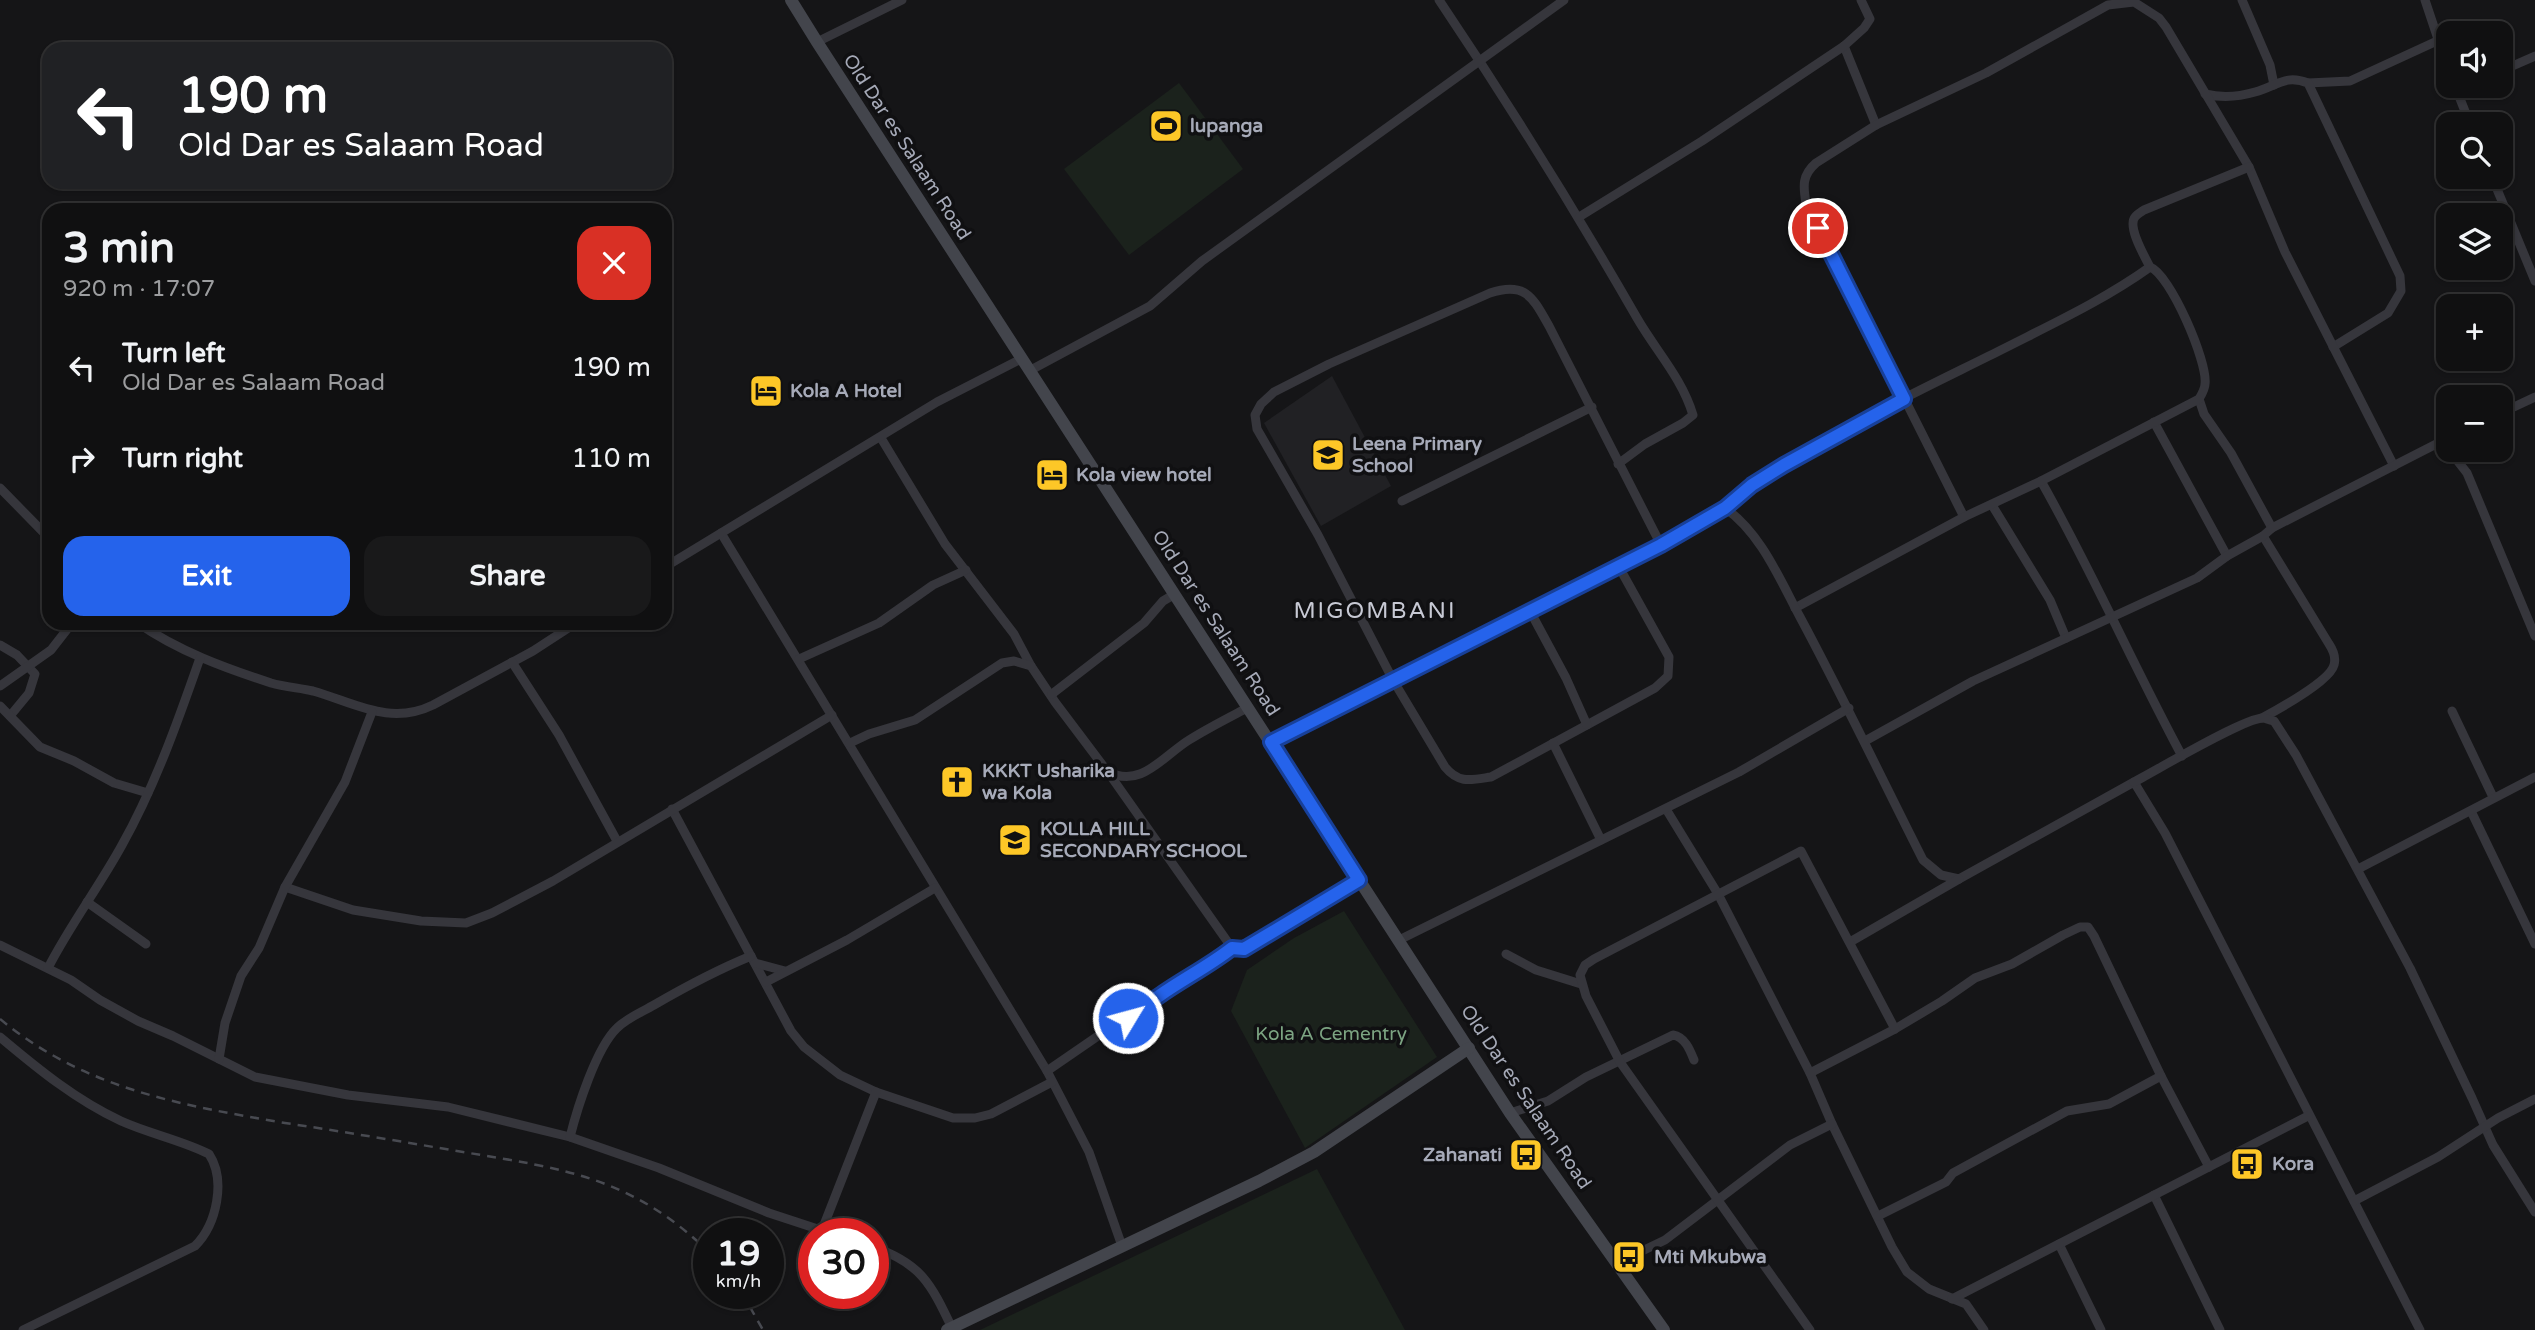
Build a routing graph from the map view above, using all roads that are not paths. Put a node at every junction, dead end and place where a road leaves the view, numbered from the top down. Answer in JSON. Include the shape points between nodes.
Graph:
{"nodes":[{"id":1,"x":791,"y":0,"type":"edge"},
{"id":2,"x":902,"y":0,"type":"edge"},
{"id":3,"x":1439,"y":0,"type":"edge"},
{"id":4,"x":1564,"y":0,"type":"edge"},
{"id":5,"x":1861,"y":0,"type":"edge"},
{"id":6,"x":2242,"y":0,"type":"edge"},
{"id":7,"x":2425,"y":0,"type":"edge"},
{"id":8,"x":2436,"y":38,"type":"edge"},
{"id":9,"x":2436,"y":41,"type":"edge"},
{"id":10,"x":817,"y":43,"type":"junction"},
{"id":11,"x":1844,"y":46,"type":"junction"},
{"id":12,"x":2535,"y":55,"type":"edge"},
{"id":13,"x":1480,"y":61,"type":"junction"},
{"id":14,"x":2513,"y":65,"type":"edge"},
{"id":15,"x":2308,"y":83,"type":"junction"},
{"id":16,"x":2274,"y":85,"type":"junction"},
{"id":17,"x":2205,"y":94,"type":"junction"},
{"id":18,"x":2221,"y":97,"type":"junction"},
{"id":19,"x":2218,"y":114,"type":"junction"},
{"id":20,"x":1877,"y":125,"type":"junction"},
{"id":21,"x":2249,"y":167,"type":"junction"},
{"id":22,"x":2497,"y":189,"type":"edge"},
{"id":23,"x":1579,"y":216,"type":"junction"},
{"id":24,"x":2150,"y":267,"type":"junction"},
{"id":25,"x":2535,"y":281,"type":"edge"},
{"id":26,"x":2333,"y":347,"type":"junction"},
{"id":27,"x":1021,"y":359,"type":"junction"},
{"id":28,"x":1030,"y":371,"type":"junction"},
{"id":29,"x":2535,"y":397,"type":"edge"},
{"id":30,"x":1904,"y":399,"type":"junction"},
{"id":31,"x":2199,"y":399,"type":"junction"},
{"id":32,"x":1592,"y":407,"type":"junction"},
{"id":33,"x":2513,"y":407,"type":"edge"},
{"id":34,"x":2154,"y":422,"type":"junction"},
{"id":35,"x":881,"y":438,"type":"junction"},
{"id":36,"x":2436,"y":449,"type":"edge"},
{"id":37,"x":2459,"y":462,"type":"edge"},
{"id":38,"x":1618,"y":464,"type":"junction"},
{"id":39,"x":2394,"y":466,"type":"junction"},
{"id":40,"x":2041,"y":481,"type":"junction"},
{"id":41,"x":0,"y":488,"type":"edge"},
{"id":42,"x":1402,"y":500,"type":"dead end"},
{"id":43,"x":1992,"y":505,"type":"junction"},
{"id":44,"x":1725,"y":508,"type":"junction"},
{"id":45,"x":1964,"y":517,"type":"junction"},
{"id":46,"x":2272,"y":528,"type":"junction"},
{"id":47,"x":42,"y":531,"type":"edge"},
{"id":48,"x":721,"y":533,"type":"junction"},
{"id":49,"x":2263,"y":536,"type":"junction"},
{"id":50,"x":1661,"y":545,"type":"junction"},
{"id":51,"x":2227,"y":556,"type":"junction"},
{"id":52,"x":672,"y":563,"type":"edge"},
{"id":53,"x":1619,"y":567,"type":"junction"},
{"id":54,"x":966,"y":570,"type":"junction"},
{"id":55,"x":1175,"y":594,"type":"junction"},
{"id":56,"x":1795,"y":608,"type":"junction"},
{"id":57,"x":1530,"y":611,"type":"junction"},
{"id":58,"x":2113,"y":617,"type":"junction"},
{"id":59,"x":67,"y":630,"type":"edge"},
{"id":60,"x":149,"y":630,"type":"edge"},
{"id":61,"x":565,"y":630,"type":"edge"},
{"id":62,"x":2535,"y":636,"type":"edge"},
{"id":63,"x":2066,"y":638,"type":"junction"},
{"id":64,"x":0,"y":645,"type":"edge"},
{"id":65,"x":200,"y":658,"type":"junction"},
{"id":66,"x":799,"y":659,"type":"junction"},
{"id":67,"x":512,"y":662,"type":"junction"},
{"id":68,"x":29,"y":665,"type":"junction"},
{"id":69,"x":1031,"y":667,"type":"junction"},
{"id":70,"x":1393,"y":680,"type":"junction"},
{"id":71,"x":0,"y":685,"type":"edge"},
{"id":72,"x":1052,"y":694,"type":"junction"},
{"id":73,"x":0,"y":706,"type":"edge"},
{"id":74,"x":1247,"y":708,"type":"junction"},
{"id":75,"x":1849,"y":708,"type":"junction"},
{"id":76,"x":2452,"y":711,"type":"dead end"},
{"id":77,"x":372,"y":712,"type":"junction"},
{"id":78,"x":832,"y":715,"type":"junction"},
{"id":79,"x":10,"y":716,"type":"junction"},
{"id":80,"x":2262,"y":718,"type":"junction"},
{"id":81,"x":1587,"y":725,"type":"junction"},
{"id":82,"x":1864,"y":741,"type":"junction"},
{"id":83,"x":1271,"y":742,"type":"junction"},
{"id":84,"x":850,"y":743,"type":"junction"},
{"id":85,"x":1553,"y":743,"type":"junction"},
{"id":86,"x":2182,"y":756,"type":"junction"},
{"id":87,"x":1107,"y":771,"type":"junction"},
{"id":88,"x":2535,"y":776,"type":"edge"},
{"id":89,"x":2134,"y":782,"type":"junction"},
{"id":90,"x":148,"y":793,"type":"junction"},
{"id":91,"x":2493,"y":797,"type":"junction"},
{"id":92,"x":671,"y":809,"type":"junction"},
{"id":93,"x":1666,"y":809,"type":"junction"},
{"id":94,"x":2471,"y":811,"type":"junction"},
{"id":95,"x":1601,"y":840,"type":"junction"},
{"id":96,"x":617,"y":841,"type":"junction"},
{"id":97,"x":2358,"y":869,"type":"junction"},
{"id":98,"x":1359,"y":880,"type":"junction"},
{"id":99,"x":1959,"y":880,"type":"junction"},
{"id":100,"x":285,"y":887,"type":"junction"},
{"id":101,"x":935,"y":888,"type":"junction"},
{"id":102,"x":1718,"y":894,"type":"junction"},
{"id":103,"x":87,"y":902,"type":"junction"},
{"id":104,"x":1399,"y":940,"type":"junction"},
{"id":105,"x":1850,"y":942,"type":"junction"},
{"id":106,"x":146,"y":944,"type":"dead end"},
{"id":107,"x":2535,"y":944,"type":"edge"},
{"id":108,"x":0,"y":945,"type":"edge"},
{"id":109,"x":1232,"y":948,"type":"junction"},
{"id":110,"x":1506,"y":954,"type":"dead end"},
{"id":111,"x":753,"y":959,"type":"junction"},
{"id":112,"x":48,"y":968,"type":"junction"},
{"id":113,"x":787,"y":971,"type":"junction"},
{"id":114,"x":766,"y":982,"type":"junction"},
{"id":115,"x":1581,"y":984,"type":"junction"},
{"id":116,"x":1895,"y":1029,"type":"junction"},
{"id":117,"x":0,"y":1037,"type":"edge"},
{"id":118,"x":1469,"y":1048,"type":"junction"},
{"id":119,"x":219,"y":1059,"type":"junction"},
{"id":120,"x":1694,"y":1060,"type":"dead end"},
{"id":121,"x":1620,"y":1062,"type":"junction"},
{"id":122,"x":1046,"y":1070,"type":"junction"},
{"id":123,"x":1810,"y":1073,"type":"junction"},
{"id":124,"x":2161,"y":1076,"type":"junction"},
{"id":125,"x":1052,"y":1082,"type":"junction"},
{"id":126,"x":876,"y":1092,"type":"junction"},
{"id":127,"x":2535,"y":1099,"type":"edge"},
{"id":128,"x":1510,"y":1113,"type":"junction"},
{"id":129,"x":2308,"y":1116,"type":"junction"},
{"id":130,"x":1832,"y":1124,"type":"junction"},
{"id":131,"x":2486,"y":1126,"type":"junction"},
{"id":132,"x":570,"y":1137,"type":"junction"},
{"id":133,"x":2209,"y":1167,"type":"junction"},
{"id":134,"x":2154,"y":1195,"type":"junction"},
{"id":135,"x":1719,"y":1199,"type":"junction"},
{"id":136,"x":2354,"y":1201,"type":"junction"},
{"id":137,"x":2535,"y":1212,"type":"edge"},
{"id":138,"x":1878,"y":1216,"type":"junction"},
{"id":139,"x":827,"y":1218,"type":"edge"},
{"id":140,"x":798,"y":1222,"type":"edge"},
{"id":141,"x":2059,"y":1244,"type":"junction"},
{"id":142,"x":1122,"y":1246,"type":"junction"},
{"id":143,"x":889,"y":1252,"type":"edge"},
{"id":144,"x":1617,"y":1263,"type":"junction"},
{"id":145,"x":1951,"y":1299,"type":"junction"},
{"id":146,"x":950,"y":1329,"type":"edge"},
{"id":147,"x":23,"y":1330,"type":"edge"},
{"id":148,"x":1664,"y":1330,"type":"edge"},
{"id":149,"x":1810,"y":1330,"type":"edge"},
{"id":150,"x":1984,"y":1330,"type":"edge"},
{"id":151,"x":2101,"y":1330,"type":"edge"},
{"id":152,"x":2220,"y":1330,"type":"edge"},
{"id":153,"x":2420,"y":1330,"type":"edge"}],
"edges":[{"from":1,"to":10,"type":"main road","name":"Old Dar es Salaam Road"},
{"from":2,"to":10,"type":"street"},
{"from":3,"to":13,"type":"street"},
{"from":4,"to":13,"type":"street"},
{"from":5,"to":11,"type":"street","via":[[1870,19]]},
{"from":6,"to":16,"type":"street"},
{"from":7,"to":8,"type":"street"},
{"from":9,"to":15,"type":"street","via":[[2350,81]]},
{"from":10,"to":27,"type":"main road","name":"Old Dar es Salaam Road"},
{"from":11,"to":20,"type":"street"},
{"from":11,"to":23,"type":"street"},
{"from":12,"to":14,"type":"street"},
{"from":13,"to":23,"type":"street"},
{"from":13,"to":28,"type":"street","via":[[1202,261],[1150,306]]},
{"from":15,"to":16,"type":"street","via":[[2295,78]]},
{"from":15,"to":26,"type":"street","via":[[2400,276],[2402,291],[2388,313]]},
{"from":16,"to":18,"type":"street"},
{"from":17,"to":18,"type":"street"},
{"from":17,"to":19,"type":"street"},
{"from":17,"to":20,"type":"street","via":[[2159,18],[2134,2],[2124,2],[2108,5],[1986,73]]},
{"from":18,"to":19,"type":"street"},
{"from":19,"to":21,"type":"street"},
{"from":20,"to":30,"type":"street","via":[[1816,163],[1808,170],[1803,187],[1806,203]]},
{"from":21,"to":24,"type":"street","via":[[2135,217],[2135,235]]},
{"from":21,"to":26,"type":"street"},
{"from":22,"to":25,"type":"street"},
{"from":23,"to":38,"type":"street","via":[[1642,326],[1677,376],[1693,415]]},
{"from":24,"to":30,"type":"street","via":[[2080,311]]},
{"from":24,"to":31,"type":"street","via":[[2164,281],[2194,337],[2206,382]]},
{"from":26,"to":39,"type":"street"},
{"from":27,"to":28,"type":"main road","name":"Old Dar es Salaam Road"},
{"from":27,"to":35,"type":"street"},
{"from":28,"to":55,"type":"main road","name":"Old Dar es Salaam Road"},
{"from":29,"to":33,"type":"street"},
{"from":30,"to":44,"type":"street","via":[[1784,465]]},
{"from":30,"to":45,"type":"street"},
{"from":31,"to":34,"type":"street"},
{"from":31,"to":46,"type":"street"},
{"from":32,"to":38,"type":"street"},
{"from":32,"to":42,"type":"street"},
{"from":32,"to":70,"type":"street","via":[[1539,309],[1527,293],[1512,288],[1490,293],[1329,364],[1274,392],[1261,404],[1254,418],[1257,429]]},
{"from":34,"to":40,"type":"street"},
{"from":34,"to":51,"type":"street"},
{"from":35,"to":48,"type":"street"},
{"from":35,"to":54,"type":"street","via":[[945,544]]},
{"from":36,"to":39,"type":"street"},
{"from":37,"to":62,"type":"street"},
{"from":38,"to":50,"type":"street"},
{"from":39,"to":46,"type":"street"},
{"from":40,"to":43,"type":"street"},
{"from":40,"to":58,"type":"street"},
{"from":41,"to":47,"type":"street"},
{"from":43,"to":45,"type":"street"},
{"from":43,"to":63,"type":"street","via":[[2050,600]]},
{"from":44,"to":50,"type":"street"},
{"from":44,"to":56,"type":"street","via":[[1766,555]]},
{"from":45,"to":56,"type":"street"},
{"from":46,"to":49,"type":"street"},
{"from":48,"to":52,"type":"street"},
{"from":48,"to":66,"type":"street"},
{"from":49,"to":51,"type":"street"},
{"from":49,"to":80,"type":"street","via":[[2329,644],[2335,664],[2329,674],[2288,705]]},
{"from":50,"to":53,"type":"street"},
{"from":51,"to":58,"type":"street","via":[[2197,578]]},
{"from":53,"to":57,"type":"street"},
{"from":53,"to":81,"type":"street","via":[[1667,651],[1668,676],[1655,688]]},
{"from":54,"to":66,"type":"street","via":[[925,589],[879,623]]},
{"from":54,"to":69,"type":"street","via":[[1014,634]]},
{"from":55,"to":72,"type":"street","via":[[1144,624]]},
{"from":55,"to":74,"type":"main road","name":"Old Dar es Salaam Road"},
{"from":56,"to":75,"type":"street"},
{"from":57,"to":70,"type":"street"},
{"from":57,"to":81,"type":"street"},
{"from":58,"to":63,"type":"street"},
{"from":58,"to":86,"type":"street"},
{"from":59,"to":68,"type":"street","via":[[51,650]]},
{"from":60,"to":65,"type":"street"},
{"from":61,"to":67,"type":"street"},
{"from":63,"to":82,"type":"street","via":[[1973,681]]},
{"from":64,"to":68,"type":"street"},
{"from":65,"to":77,"type":"street"},
{"from":65,"to":90,"type":"street"},
{"from":66,"to":78,"type":"street"},
{"from":67,"to":77,"type":"street","via":[[421,711]]},
{"from":67,"to":96,"type":"street","via":[[559,735]]},
{"from":68,"to":71,"type":"street"},
{"from":68,"to":79,"type":"street","via":[[34,681]]},
{"from":69,"to":72,"type":"street"},
{"from":69,"to":84,"type":"street","via":[[1014,661],[1002,663],[915,720]]},
{"from":70,"to":83,"type":"street"},
{"from":70,"to":85,"type":"street","via":[[1453,777],[1491,777]]},
{"from":72,"to":87,"type":"street"},
{"from":73,"to":79,"type":"street"},
{"from":74,"to":83,"type":"main road","name":"Old Dar es Salaam Road"},
{"from":74,"to":87,"type":"street","via":[[1187,741],[1152,769],[1127,778]]},
{"from":75,"to":82,"type":"street"},
{"from":75,"to":93,"type":"street"},
{"from":76,"to":91,"type":"street"},
{"from":77,"to":100,"type":"street","via":[[345,782]]},
{"from":78,"to":84,"type":"street"},
{"from":78,"to":92,"type":"street"},
{"from":79,"to":90,"type":"street","via":[[40,747],[114,783]]},
{"from":80,"to":86,"type":"street"},
{"from":80,"to":97,"type":"street","via":[[2274,721],[2280,729]]},
{"from":81,"to":85,"type":"street"},
{"from":82,"to":99,"type":"street","via":[[1923,860],[1941,875]]},
{"from":83,"to":98,"type":"main road","name":"Old Dar es Salaam Road"},
{"from":84,"to":101,"type":"street"},
{"from":85,"to":95,"type":"street"},
{"from":86,"to":89,"type":"street"},
{"from":87,"to":109,"type":"street"},
{"from":88,"to":91,"type":"street"},
{"from":89,"to":99,"type":"street"},
{"from":89,"to":129,"type":"street","via":[[2165,833]]},
{"from":90,"to":103,"type":"street"},
{"from":91,"to":94,"type":"street"},
{"from":92,"to":96,"type":"street"},
{"from":92,"to":111,"type":"street"},
{"from":93,"to":95,"type":"street"},
{"from":93,"to":102,"type":"street"},
{"from":94,"to":97,"type":"street"},
{"from":94,"to":107,"type":"street"},
{"from":95,"to":104,"type":"street"},
{"from":96,"to":100,"type":"street","via":[[540,888],[466,923],[353,910]]},
{"from":97,"to":131,"type":"street"},
{"from":98,"to":104,"type":"main road","name":"Old Dar es Salaam Road"},
{"from":98,"to":109,"type":"street","via":[[1244,949]]},
{"from":99,"to":105,"type":"street"},
{"from":100,"to":119,"type":"street","via":[[260,948],[241,976]]},
{"from":101,"to":113,"type":"street"},
{"from":101,"to":122,"type":"street"},
{"from":102,"to":105,"type":"street","via":[[1801,851]]},
{"from":102,"to":115,"type":"street","via":[[1585,965]]},
{"from":102,"to":123,"type":"street"},
{"from":103,"to":106,"type":"street"},
{"from":103,"to":112,"type":"street"},
{"from":104,"to":118,"type":"main road","name":"Old Dar es Salaam Road"},
{"from":105,"to":116,"type":"street"},
{"from":108,"to":112,"type":"street"},
{"from":109,"to":122,"type":"street","via":[[1145,1010]]},
{"from":110,"to":115,"type":"street","via":[[1536,970]]},
{"from":111,"to":113,"type":"street"},
{"from":111,"to":114,"type":"street"},
{"from":111,"to":132,"type":"street","via":[[689,985],[617,1028],[585,1088]]},
{"from":112,"to":119,"type":"street","via":[[138,1021]]},
{"from":113,"to":114,"type":"street"},
{"from":114,"to":126,"type":"street","via":[[804,1047],[840,1075]]},
{"from":115,"to":121,"type":"street"},
{"from":116,"to":123,"type":"street"},
{"from":116,"to":124,"type":"street","via":[[1975,978],[2088,927]]},
{"from":117,"to":147,"type":"street","via":[[58,1084],[122,1122],[209,1154],[217,1183],[211,1222],[195,1246]]},
{"from":118,"to":128,"type":"main road","name":"Old Dar es Salaam Road"},
{"from":118,"to":142,"type":"main road","via":[[1314,1152]]},
{"from":119,"to":132,"type":"street","via":[[255,1077],[348,1095],[449,1107]]},
{"from":120,"to":121,"type":"street","via":[[1688,1046],[1673,1035]]},
{"from":121,"to":128,"type":"street","via":[[1548,1101]]},
{"from":121,"to":135,"type":"street"},
{"from":122,"to":125,"type":"street"},
{"from":123,"to":130,"type":"street"},
{"from":124,"to":133,"type":"street"},
{"from":124,"to":138,"type":"street","via":[[2109,1104],[2067,1111]]},
{"from":125,"to":126,"type":"street","via":[[975,1118],[953,1118]]},
{"from":125,"to":142,"type":"street","via":[[1096,1167]]},
{"from":126,"to":139,"type":"street"},
{"from":127,"to":131,"type":"street"},
{"from":128,"to":144,"type":"main road","name":"Old Dar es Salaam Road"},
{"from":129,"to":133,"type":"street"},
{"from":129,"to":136,"type":"street"},
{"from":130,"to":135,"type":"street","via":[[1790,1145]]},
{"from":130,"to":138,"type":"street"},
{"from":131,"to":136,"type":"street"},
{"from":131,"to":137,"type":"street"},
{"from":132,"to":140,"type":"street"},
{"from":133,"to":134,"type":"street"},
{"from":134,"to":141,"type":"street"},
{"from":134,"to":152,"type":"street"},
{"from":135,"to":144,"type":"street","via":[[1665,1240]]},
{"from":135,"to":149,"type":"street"},
{"from":136,"to":153,"type":"street"},
{"from":138,"to":145,"type":"street","via":[[1907,1272]]},
{"from":141,"to":145,"type":"street"},
{"from":141,"to":151,"type":"street"},
{"from":142,"to":146,"type":"main road"},
{"from":143,"to":146,"type":"street","via":[[926,1280]]},
{"from":144,"to":148,"type":"main road","name":"Old Dar es Salaam Road"},
{"from":145,"to":150,"type":"street","via":[[1966,1304]]}]}
